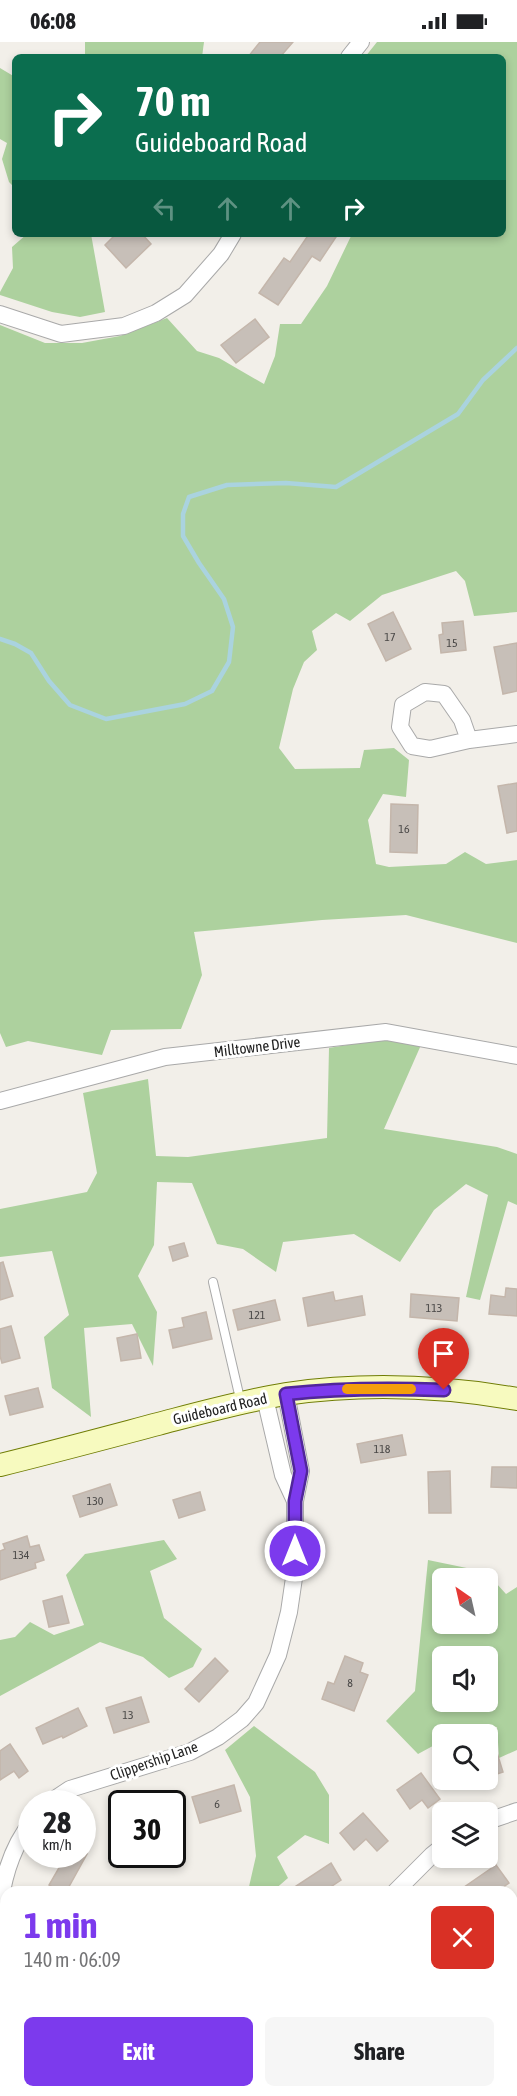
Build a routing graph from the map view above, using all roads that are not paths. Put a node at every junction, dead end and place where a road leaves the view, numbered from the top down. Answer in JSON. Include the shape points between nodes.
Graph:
{"nodes":[{"id":1,"x":231,"y":237,"type":"edge"},
{"id":2,"x":0,"y":314,"type":"edge"},
{"id":3,"x":517,"y":734,"type":"edge"},
{"id":4,"x":469,"y":740,"type":"dead end"},
{"id":5,"x":517,"y":1056,"type":"edge"},
{"id":6,"x":0,"y":1101,"type":"edge"},
{"id":7,"x":213,"y":1282,"type":"dead end"},
{"id":8,"x":276,"y":1396,"type":"junction"},
{"id":9,"x":517,"y":1399,"type":"edge"},
{"id":10,"x":242,"y":1403,"type":"junction"},
{"id":11,"x":0,"y":1466,"type":"edge"},
{"id":12,"x":68,"y":1790,"type":"edge"},
{"id":13,"x":517,"y":1811,"type":"edge"},
{"id":14,"x":498,"y":1818,"type":"edge"},
{"id":15,"x":18,"y":1845,"type":"edge"},
{"id":16,"x":432,"y":1855,"type":"edge"},
{"id":17,"x":2,"y":1886,"type":"edge"},
{"id":18,"x":401,"y":1886,"type":"edge"}],
"edges":[{"from":1,"to":2,"type":"street","via":[[185,295],[124,326],[61,334]]},
{"from":3,"to":4,"type":"street"},
{"from":5,"to":6,"type":"street","name":"Milltowne Drive","via":[[386,1032],[165,1057]]},
{"from":7,"to":10,"type":"lane"},
{"from":8,"to":9,"type":"street","name":"Guideboard Road","via":[[378,1388],[444,1390]]},
{"from":8,"to":10,"type":"street","name":"Guideboard Road"},
{"from":8,"to":12,"type":"street","name":"Clippership Lane","via":[[283,1475],[295,1501],[295,1571],[278,1654],[256,1702],[242,1719],[190,1752]]},
{"from":10,"to":11,"type":"street","name":"Guideboard Road"},
{"from":13,"to":14,"type":"street"},
{"from":15,"to":17,"type":"street"},
{"from":16,"to":18,"type":"street"}]}
